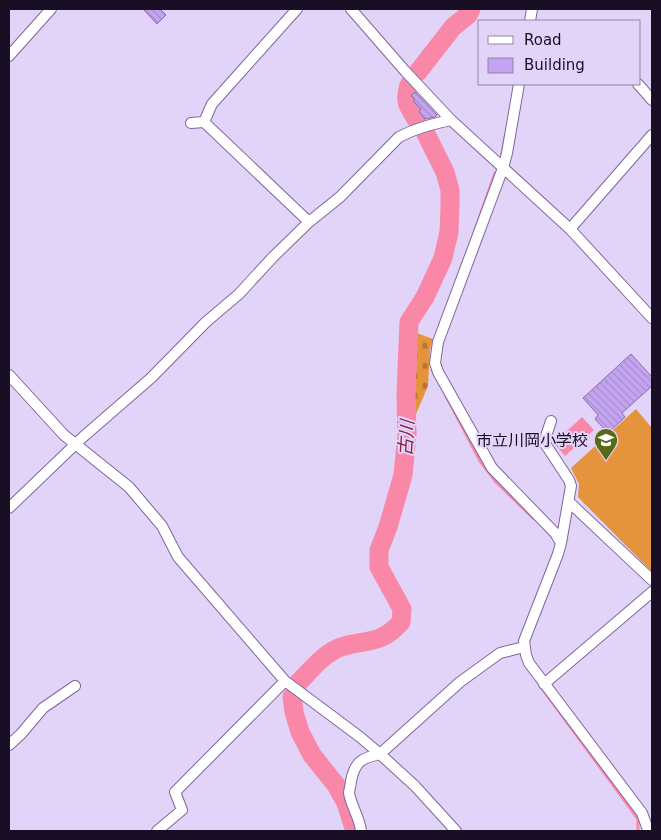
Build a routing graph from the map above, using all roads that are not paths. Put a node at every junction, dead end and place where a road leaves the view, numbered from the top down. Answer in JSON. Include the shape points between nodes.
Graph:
{"nodes":[{"id":1,"x":51,"y":9,"type":"edge"},
{"id":2,"x":297,"y":9,"type":"edge"},
{"id":3,"x":351,"y":9,"type":"edge"},
{"id":4,"x":9,"y":56,"type":"edge"},
{"id":5,"x":519,"y":85,"type":"edge"},
{"id":6,"x":639,"y":85,"type":"edge"},
{"id":7,"x":652,"y":100,"type":"edge"},
{"id":8,"x":451,"y":120,"type":"junction"},
{"id":9,"x":204,"y":122,"type":"junction"},
{"id":10,"x":191,"y":124,"type":"dead end"},
{"id":11,"x":652,"y":135,"type":"edge"},
{"id":12,"x":503,"y":168,"type":"junction"},
{"id":13,"x":309,"y":222,"type":"junction"},
{"id":14,"x":570,"y":229,"type":"junction"},
{"id":15,"x":652,"y":318,"type":"edge"},
{"id":16,"x":9,"y":374,"type":"edge"},
{"id":17,"x":551,"y":421,"type":"dead end"},
{"id":18,"x":75,"y":445,"type":"junction"},
{"id":19,"x":569,"y":502,"type":"junction"},
{"id":20,"x":9,"y":508,"type":"edge"},
{"id":21,"x":561,"y":543,"type":"junction"},
{"id":22,"x":652,"y":580,"type":"edge"},
{"id":23,"x":652,"y":592,"type":"edge"},
{"id":24,"x":524,"y":647,"type":"junction"},
{"id":25,"x":284,"y":681,"type":"junction"},
{"id":26,"x":544,"y":684,"type":"junction"},
{"id":27,"x":75,"y":686,"type":"dead end"},
{"id":28,"x":9,"y":745,"type":"edge"},
{"id":29,"x":380,"y":754,"type":"junction"},
{"id":30,"x":649,"y":827,"type":"edge"},
{"id":31,"x":157,"y":831,"type":"edge"},
{"id":32,"x":361,"y":831,"type":"edge"},
{"id":33,"x":456,"y":831,"type":"edge"},
{"id":34,"x":637,"y":831,"type":"edge"}],
"edges":[{"from":1,"to":4,"type":"street"},
{"from":2,"to":9,"type":"street","via":[[212,104]]},
{"from":3,"to":8,"type":"street"},
{"from":5,"to":12,"type":"street"},
{"from":6,"to":7,"type":"street"},
{"from":8,"to":12,"type":"street"},
{"from":8,"to":13,"type":"street","via":[[427,125],[400,138],[340,198]]},
{"from":9,"to":10,"type":"street"},
{"from":9,"to":13,"type":"street"},
{"from":11,"to":14,"type":"street"},
{"from":12,"to":14,"type":"street"},
{"from":12,"to":21,"type":"street","via":[[438,342],[436,363],[492,468]]},
{"from":13,"to":18,"type":"street","via":[[151,378]]},
{"from":14,"to":15,"type":"street"},
{"from":16,"to":18,"type":"street"},
{"from":17,"to":19,"type":"street","via":[[544,442],[570,480]]},
{"from":18,"to":20,"type":"street"},
{"from":18,"to":25,"type":"street","via":[[129,487],[162,526],[183,564]]},
{"from":19,"to":21,"type":"street"},
{"from":19,"to":22,"type":"street"},
{"from":21,"to":24,"type":"street"},
{"from":23,"to":26,"type":"street"},
{"from":24,"to":26,"type":"street","via":[[529,663]]},
{"from":24,"to":29,"type":"street","via":[[500,653],[460,682]]},
{"from":25,"to":29,"type":"street"},
{"from":25,"to":31,"type":"street","via":[[175,792],[182,810]]},
{"from":26,"to":30,"type":"street","via":[[642,813]]},
{"from":27,"to":28,"type":"street","via":[[43,708]]},
{"from":29,"to":32,"type":"street","via":[[357,763],[353,773],[349,793]]},
{"from":29,"to":33,"type":"street"},
{"from":30,"to":34,"type":"street"}]}
